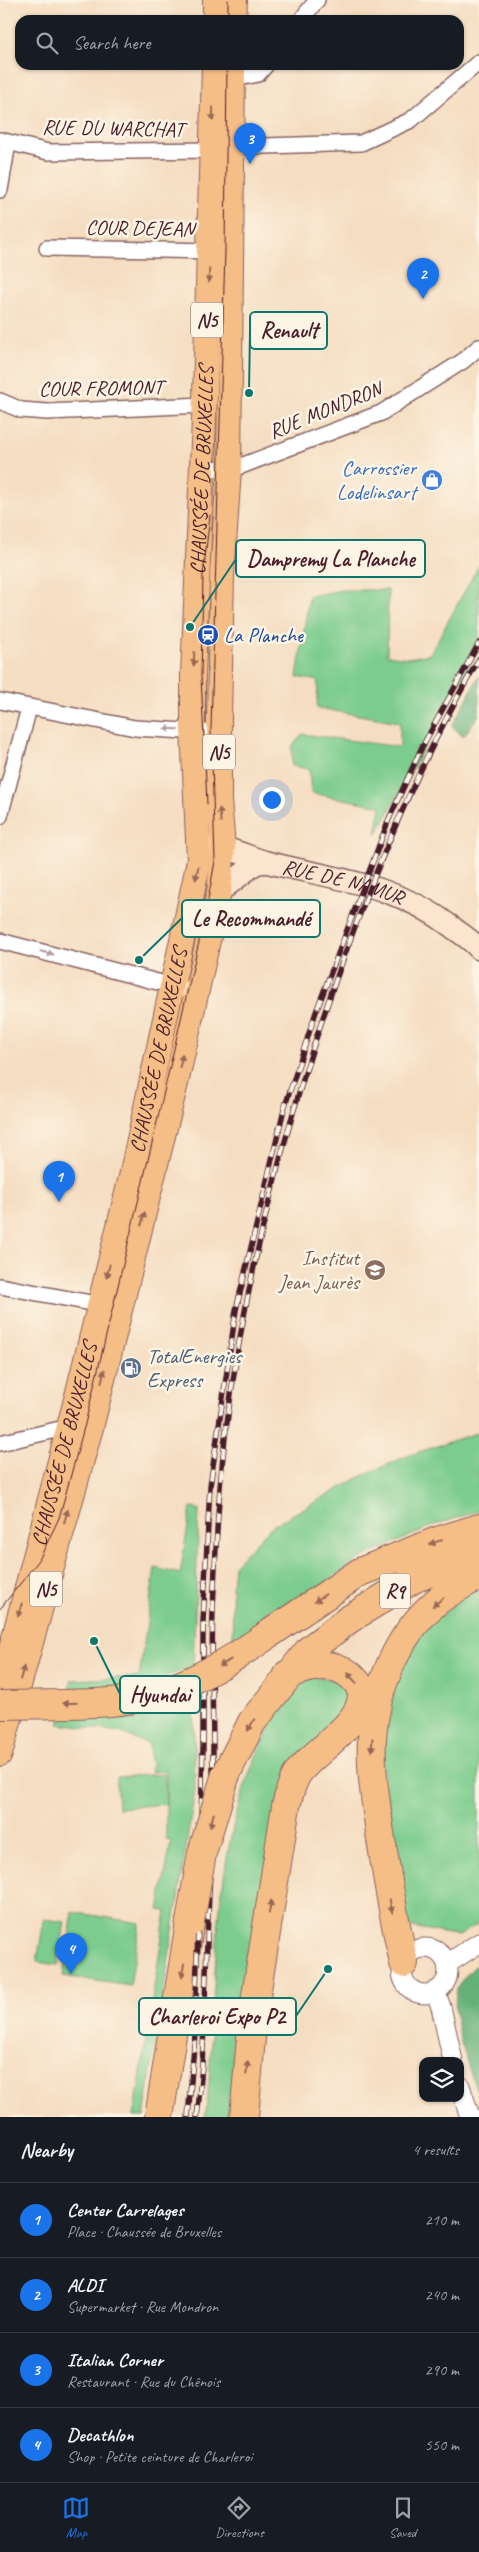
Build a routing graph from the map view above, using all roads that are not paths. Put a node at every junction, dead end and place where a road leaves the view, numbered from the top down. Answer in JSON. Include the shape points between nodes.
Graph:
{"nodes":[{"id":1,"x":215,"y":0,"type":"edge"},
{"id":2,"x":235,"y":0,"type":"edge"},
{"id":3,"x":316,"y":0,"type":"edge"},
{"id":4,"x":215,"y":15,"type":"edge"},
{"id":5,"x":234,"y":15,"type":"edge"},
{"id":6,"x":305,"y":15,"type":"edge"},
{"id":7,"x":479,"y":62,"type":"edge"},
{"id":8,"x":262,"y":70,"type":"edge"},
{"id":9,"x":224,"y":73,"type":"edge"},
{"id":10,"x":4,"y":141,"type":"edge"},
{"id":11,"x":222,"y":149,"type":"junction"},
{"id":12,"x":0,"y":190,"type":"edge"},
{"id":13,"x":47,"y":248,"type":"dead end"},
{"id":14,"x":221,"y":251,"type":"junction"},
{"id":15,"x":479,"y":347,"type":"edge"},
{"id":16,"x":0,"y":401,"type":"edge"},
{"id":17,"x":204,"y":405,"type":"junction"},
{"id":18,"x":201,"y":468,"type":"junction"},
{"id":19,"x":229,"y":469,"type":"junction"},
{"id":20,"x":0,"y":701,"type":"edge"},
{"id":21,"x":29,"y":708,"type":"junction"},
{"id":22,"x":192,"y":730,"type":"junction"},
{"id":23,"x":219,"y":733,"type":"junction"},
{"id":24,"x":0,"y":816,"type":"edge"},
{"id":25,"x":199,"y":846,"type":"junction"},
{"id":26,"x":223,"y":848,"type":"junction"},
{"id":27,"x":266,"y":862,"type":"junction"},
{"id":28,"x":219,"y":892,"type":"junction"},
{"id":29,"x":0,"y":941,"type":"edge"},
{"id":30,"x":477,"y":946,"type":"edge"},
{"id":31,"x":173,"y":986,"type":"junction"},
{"id":32,"x":196,"y":992,"type":"junction"},
{"id":33,"x":0,"y":1286,"type":"edge"},
{"id":34,"x":110,"y":1308,"type":"junction"},
{"id":35,"x":92,"y":1424,"type":"junction"},
{"id":36,"x":69,"y":1428,"type":"junction"},
{"id":37,"x":0,"y":1443,"type":"edge"},
{"id":38,"x":479,"y":1528,"type":"edge"},
{"id":39,"x":479,"y":1555,"type":"edge"},
{"id":40,"x":394,"y":1559,"type":"junction"},
{"id":41,"x":479,"y":1576,"type":"edge"},
{"id":42,"x":318,"y":1642,"type":"junction"},
{"id":43,"x":284,"y":1680,"type":"junction"},
{"id":44,"x":0,"y":1691,"type":"edge"},
{"id":45,"x":0,"y":1705,"type":"edge"},
{"id":46,"x":0,"y":1754,"type":"edge"},
{"id":47,"x":479,"y":1943,"type":"edge"},
{"id":48,"x":404,"y":1963,"type":"junction"},
{"id":49,"x":447,"y":1964,"type":"junction"},
{"id":50,"x":435,"y":1991,"type":"junction"},
{"id":51,"x":452,"y":2057,"type":"edge"},
{"id":52,"x":464,"y":2098,"type":"edge"},
{"id":53,"x":159,"y":2117,"type":"edge"},
{"id":54,"x":244,"y":2117,"type":"edge"},
{"id":55,"x":470,"y":2117,"type":"edge"}],
"edges":[{"from":1,"to":4,"type":"main road"},
{"from":2,"to":5,"type":"main road"},
{"from":3,"to":6,"type":"street"},
{"from":7,"to":11,"type":"street","name":"RUE DU WARCHAT","via":[[411,120],[361,143]]},
{"from":8,"to":9,"type":"street","via":[[258,74]]},
{"from":9,"to":11,"type":"main road","name":"CHAUSSÉE DE BRUXELLES","number":"N5"},
{"from":10,"to":11,"type":"street","name":"RUE DU WARCHAT","via":[[48,152]]},
{"from":10,"to":12,"type":"street","name":"RUE DU WARCHAT"},
{"from":11,"to":14,"type":"main road","name":"CHAUSSÉE DE BRUXELLES","number":"N5"},
{"from":13,"to":14,"type":"street","name":"COUR DEJEAN"},
{"from":14,"to":17,"type":"main road","name":"CHAUSSÉE DE BRUXELLES","number":"N5","one_way":true},
{"from":14,"to":19,"type":"main road","name":"CHAUSSÉE DE BRUXELLES","number":"N5"},
{"from":15,"to":19,"type":"street","name":"RUE MONDRON","via":[[463,361],[381,413]]},
{"from":16,"to":17,"type":"street","name":"COUR FROMONT","via":[[21,410],[47,412]]},
{"from":17,"to":18,"type":"main road","name":"CHAUSSÉE DE BRUXELLES","number":"N5"},
{"from":18,"to":19,"type":"street","name":"RUE MONDRON"},
{"from":18,"to":22,"type":"main road","name":"CHAUSSÉE DE BRUXELLES","number":"N5","one_way":true},
{"from":19,"to":23,"type":"main road","name":"CHAUSSÉE DE BRUXELLES","number":"N5","via":[[222,575]]},
{"from":20,"to":21,"type":"street"},
{"from":22,"to":21,"type":"street","one_way":true,"via":[[135,728]]},
{"from":21,"to":24,"type":"street"},
{"from":22,"to":23,"type":"street"},
{"from":22,"to":25,"type":"main road","name":"CHAUSSÉE DE BRUXELLES","number":"N5"},
{"from":26,"to":23,"type":"main road","name":"CHAUSSÉE DE BRUXELLES","number":"N5","one_way":true},
{"from":25,"to":26,"type":"main road","name":"RUE DE NAMUR"},
{"from":25,"to":31,"type":"main road","name":"CHAUSSÉE DE BRUXELLES","number":"N5","one_way":true,"via":[[199,861]]},
{"from":26,"to":27,"type":"main road","name":"RUE DE NAMUR"},
{"from":26,"to":28,"type":"main road","name":"CHAUSSÉE DE BRUXELLES","number":"N5"},
{"from":27,"to":28,"type":"main road","via":[[255,864]]},
{"from":27,"to":30,"type":"main road","name":"RUE DE NAMUR","via":[[363,883],[408,899],[438,916]]},
{"from":28,"to":32,"type":"main road","name":"CHAUSSÉE DE BRUXELLES","number":"N5"},
{"from":29,"to":31,"type":"street","one_way":true},
{"from":31,"to":32,"type":"street"},
{"from":31,"to":34,"type":"main road","name":"CHAUSSÉE DE BRUXELLES","number":"N5","one_way":true},
{"from":34,"to":32,"type":"main road","name":"CHAUSSÉE DE BRUXELLES","number":"N5","one_way":true},
{"from":33,"to":34,"type":"street"},
{"from":35,"to":34,"type":"main road","name":"CHAUSSÉE DE BRUXELLES","number":"N5","one_way":true},
{"from":34,"to":36,"type":"main road","name":"CHAUSSÉE DE BRUXELLES","number":"N5"},
{"from":35,"to":36,"type":"street"},
{"from":46,"to":35,"type":"main road","name":"CHAUSSÉE DE BRUXELLES","number":"N5","one_way":true},
{"from":36,"to":37,"type":"street"},
{"from":36,"to":44,"type":"main road","name":"CHAUSSÉE DE BRUXELLES","number":"N5","one_way":true},
{"from":38,"to":40,"type":"highway","one_way":true},
{"from":39,"to":42,"type":"highway","number":"R9","via":[[415,1578]]},
{"from":40,"to":42,"type":"highway","via":[[340,1606]]},
{"from":40,"to":45,"type":"highway","one_way":true,"bridge":true,"via":[[352,1577],[227,1663],[165,1691],[111,1702]]},
{"from":41,"to":48,"type":"highway","one_way":true,"via":[[434,1603],[414,1624],[388,1669],[375,1720],[371,1755],[376,1808],[390,1903]]},
{"from":42,"to":43,"type":"highway","number":"R9"},
{"from":43,"to":53,"type":"highway","number":"R9","one_way":true,"bridge":true,"via":[[252,1722],[226,1774],[215,1807],[202,1853]]},
{"from":54,"to":43,"type":"highway","one_way":true,"via":[[252,2016],[292,1784],[304,1765],[350,1724],[360,1706],[360,1689],[354,1678],[340,1668],[306,1668]]},
{"from":47,"to":49,"type":"street"},
{"from":48,"to":49,"type":"street","via":[[414,1952],[427,1948],[440,1954]]},
{"from":48,"to":50,"type":"street","via":[[404,1978],[413,1990]]},
{"from":49,"to":50,"type":"street","via":[[447,1978]]},
{"from":50,"to":51,"type":"street"},
{"from":52,"to":55,"type":"street"}]}
